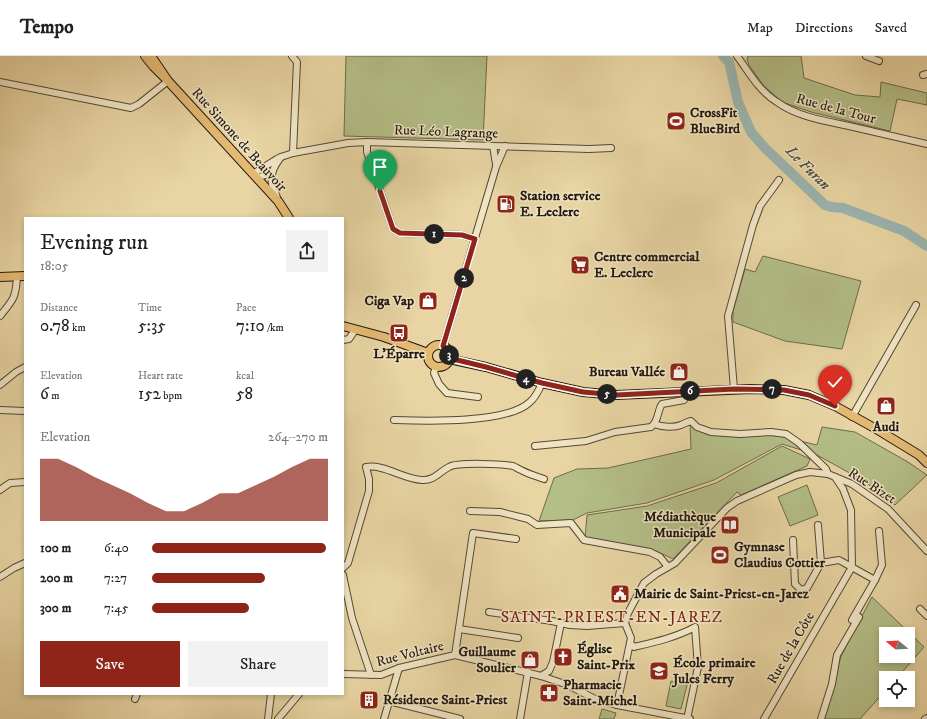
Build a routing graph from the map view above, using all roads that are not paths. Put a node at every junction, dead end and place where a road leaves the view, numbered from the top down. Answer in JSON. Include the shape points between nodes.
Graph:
{"nodes":[{"id":1,"x":145,"y":56,"type":"edge"},
{"id":2,"x":152,"y":56,"type":"edge"},
{"id":3,"x":292,"y":56,"type":"edge"},
{"id":4,"x":737,"y":56,"type":"edge"},
{"id":5,"x":866,"y":56,"type":"edge"},
{"id":6,"x":879,"y":61,"type":"dead end"},
{"id":7,"x":168,"y":81,"type":"junction"},
{"id":8,"x":0,"y":82,"type":"edge"},
{"id":9,"x":367,"y":142,"type":"junction"},
{"id":10,"x":927,"y":144,"type":"edge"},
{"id":11,"x":493,"y":146,"type":"junction"},
{"id":12,"x":505,"y":146,"type":"junction"},
{"id":13,"x":611,"y":148,"type":"dead end"},
{"id":14,"x":293,"y":153,"type":"junction"},
{"id":15,"x":281,"y":157,"type":"junction"},
{"id":16,"x":496,"y":168,"type":"junction"},
{"id":17,"x":272,"y":173,"type":"junction"},
{"id":18,"x":254,"y":176,"type":"junction"},
{"id":19,"x":779,"y":180,"type":"dead end"},
{"id":20,"x":278,"y":201,"type":"junction"},
{"id":21,"x":288,"y":217,"type":"edge"},
{"id":22,"x":475,"y":239,"type":"junction"},
{"id":23,"x":21,"y":276,"type":"edge"},
{"id":24,"x":0,"y":277,"type":"edge"},
{"id":25,"x":916,"y":305,"type":"dead end"},
{"id":26,"x":0,"y":316,"type":"edge"},
{"id":27,"x":344,"y":326,"type":"edge"},
{"id":28,"x":355,"y":330,"type":"junction"},
{"id":29,"x":344,"y":340,"type":"edge"},
{"id":30,"x":443,"y":346,"type":"junction"},
{"id":31,"x":428,"y":353,"type":"junction"},
{"id":32,"x":449,"y":358,"type":"junction"},
{"id":33,"x":436,"y":366,"type":"junction"},
{"id":34,"x":24,"y":368,"type":"edge"},
{"id":35,"x":542,"y":383,"type":"junction"},
{"id":36,"x":0,"y":385,"type":"edge"},
{"id":37,"x":734,"y":389,"type":"junction"},
{"id":38,"x":688,"y":391,"type":"junction"},
{"id":39,"x":478,"y":397,"type":"dead end"},
{"id":40,"x":0,"y":410,"type":"edge"},
{"id":41,"x":24,"y":411,"type":"edge"},
{"id":42,"x":852,"y":417,"type":"junction"},
{"id":43,"x":394,"y":420,"type":"dead end"},
{"id":44,"x":654,"y":424,"type":"junction"},
{"id":45,"x":535,"y":446,"type":"dead end"},
{"id":46,"x":927,"y":463,"type":"edge"},
{"id":47,"x":828,"y":474,"type":"junction"},
{"id":48,"x":835,"y":477,"type":"junction"},
{"id":49,"x":544,"y":480,"type":"dead end"},
{"id":50,"x":24,"y":482,"type":"edge"},
{"id":51,"x":0,"y":490,"type":"edge"},
{"id":52,"x":470,"y":511,"type":"dead end"},
{"id":53,"x":818,"y":524,"type":"dead end"},
{"id":54,"x":879,"y":531,"type":"dead end"},
{"id":55,"x":516,"y":539,"type":"dead end"},
{"id":56,"x":792,"y":540,"type":"dead end"},
{"id":57,"x":927,"y":551,"type":"edge"},
{"id":58,"x":821,"y":563,"type":"junction"},
{"id":59,"x":24,"y":564,"type":"edge"},
{"id":60,"x":344,"y":567,"type":"edge"},
{"id":61,"x":668,"y":567,"type":"junction"},
{"id":62,"x":852,"y":567,"type":"junction"},
{"id":63,"x":0,"y":576,"type":"edge"},
{"id":64,"x":344,"y":580,"type":"edge"},
{"id":65,"x":876,"y":580,"type":"junction"},
{"id":66,"x":920,"y":609,"type":"dead end"},
{"id":67,"x":489,"y":612,"type":"dead end"},
{"id":68,"x":927,"y":616,"type":"edge"},
{"id":69,"x":859,"y":617,"type":"dead end"},
{"id":70,"x":852,"y":620,"type":"dead end"},
{"id":71,"x":561,"y":623,"type":"junction"},
{"id":72,"x":625,"y":623,"type":"junction"},
{"id":73,"x":459,"y":629,"type":"junction"},
{"id":74,"x":518,"y":638,"type":"dead end"},
{"id":75,"x":630,"y":643,"type":"junction"},
{"id":76,"x":455,"y":655,"type":"junction"},
{"id":77,"x":399,"y":668,"type":"junction"},
{"id":78,"x":528,"y":672,"type":"junction"},
{"id":79,"x":344,"y":674,"type":"edge"},
{"id":80,"x":371,"y":675,"type":"junction"},
{"id":81,"x":541,"y":676,"type":"junction"},
{"id":82,"x":271,"y":695,"type":"edge"},
{"id":83,"x":297,"y":695,"type":"edge"},
{"id":84,"x":389,"y":701,"type":"junction"},
{"id":85,"x":617,"y":705,"type":"junction"},
{"id":86,"x":686,"y":718,"type":"edge"},
{"id":87,"x":268,"y":719,"type":"edge"},
{"id":88,"x":278,"y":719,"type":"edge"},
{"id":89,"x":384,"y":719,"type":"edge"},
{"id":90,"x":458,"y":719,"type":"edge"},
{"id":91,"x":520,"y":719,"type":"edge"},
{"id":92,"x":690,"y":719,"type":"edge"},
{"id":93,"x":764,"y":719,"type":"edge"},
{"id":94,"x":821,"y":719,"type":"edge"}],
"edges":[{"from":1,"to":7,"type":"main road","name":"Rue Simone de Beauvoir"},
{"from":2,"to":7,"type":"main road","name":"Rue Simone de Beauvoir"},
{"from":3,"to":14,"type":"street","via":[[297,62]]},
{"from":4,"to":10,"type":"street","name":"Rue de la Tour","via":[[764,92],[788,109],[824,121]]},
{"from":5,"to":6,"type":"street"},
{"from":7,"to":8,"type":"street","via":[[131,108]]},
{"from":7,"to":18,"type":"main road","name":"Rue Simone de Beauvoir"},
{"from":9,"to":11,"type":"street","name":"Rue Léo Lagrange"},
{"from":9,"to":14,"type":"street","name":"Rue Léo Lagrange","via":[[348,142]]},
{"from":9,"to":22,"type":"street","via":[[367,152],[393,229],[400,233],[462,235]]},
{"from":11,"to":12,"type":"street","name":"Rue Léo Lagrange"},
{"from":11,"to":16,"type":"street"},
{"from":12,"to":13,"type":"street","name":"Rue Léo Lagrange"},
{"from":12,"to":16,"type":"street"},
{"from":14,"to":15,"type":"street","name":"Rue Léo Lagrange"},
{"from":15,"to":17,"type":"street"},
{"from":15,"to":18,"type":"street","name":"Rue Léo Lagrange"},
{"from":16,"to":22,"type":"street"},
{"from":17,"to":18,"type":"street"},
{"from":17,"to":20,"type":"street","via":[[272,184]]},
{"from":18,"to":20,"type":"main road","name":"Rue Simone de Beauvoir"},
{"from":19,"to":37,"type":"street","via":[[760,206],[728,316]]},
{"from":20,"to":21,"type":"main road","name":"Rue Simone de Beauvoir"},
{"from":22,"to":30,"type":"street"},
{"from":23,"to":24,"type":"main road"},
{"from":23,"to":26,"type":"street","via":[[13,300]]},
{"from":25,"to":42,"type":"street"},
{"from":27,"to":28,"type":"main road"},
{"from":28,"to":29,"type":"street","via":[[349,339]]},
{"from":28,"to":31,"type":"main road","via":[[400,342]]},
{"from":30,"to":31,"type":"main road","via":[[435,346]]},
{"from":30,"to":32,"type":"main road","via":[[449,352]]},
{"from":31,"to":33,"type":"main road","via":[[429,359]]},
{"from":32,"to":33,"type":"main road","via":[[445,364]]},
{"from":32,"to":35,"type":"main road"},
{"from":33,"to":39,"type":"street","via":[[434,373],[447,393]]},
{"from":34,"to":36,"type":"street"},
{"from":35,"to":38,"type":"main road","via":[[583,392],[617,395]]},
{"from":35,"to":43,"type":"street","via":[[530,402],[492,416],[452,421]]},
{"from":37,"to":38,"type":"main road"},
{"from":37,"to":42,"type":"main road","via":[[784,390],[809,395],[835,406]]},
{"from":38,"to":44,"type":"street","via":[[684,400],[662,404]]},
{"from":40,"to":41,"type":"street"},
{"from":42,"to":46,"type":"main road","via":[[919,455]]},
{"from":44,"to":45,"type":"street","via":[[651,427],[615,432],[586,441]]},
{"from":44,"to":47,"type":"street","via":[[662,427],[680,426],[691,421],[697,427],[711,432],[786,434],[799,443]]},
{"from":47,"to":48,"type":"street","name":"Rue Bizet"},
{"from":47,"to":61,"type":"street","via":[[810,472],[796,475],[737,500],[675,563]]},
{"from":48,"to":57,"type":"street","name":"Rue Bizet","via":[[852,484],[888,509]]},
{"from":48,"to":62,"type":"street","via":[[851,510]]},
{"from":49,"to":60,"type":"street","via":[[514,466],[503,465],[449,466],[431,480],[404,477],[380,467],[366,467],[369,491],[348,563]]},
{"from":50,"to":51,"type":"street","via":[[10,484]]},
{"from":52,"to":61,"type":"street","via":[[500,512],[528,519],[538,525],[571,523],[584,540],[650,552],[660,557]]},
{"from":53,"to":58,"type":"street"},
{"from":54,"to":65,"type":"street","via":[[882,565]]},
{"from":55,"to":73,"type":"street","via":[[473,533]]},
{"from":56,"to":58,"type":"street","via":[[795,584],[801,590],[807,588]]},
{"from":58,"to":62,"type":"street","via":[[839,560]]},
{"from":59,"to":63,"type":"street"},
{"from":61,"to":72,"type":"street","via":[[644,583]]},
{"from":62,"to":65,"type":"street"},
{"from":62,"to":93,"type":"street","name":"Rue de la Côte"},
{"from":64,"to":80,"type":"street","via":[[352,618]]},
{"from":65,"to":70,"type":"street"},
{"from":66,"to":68,"type":"street"},
{"from":67,"to":71,"type":"street"},
{"from":69,"to":94,"type":"street","via":[[837,655],[832,684]]},
{"from":71,"to":72,"type":"street","via":[[587,626]]},
{"from":71,"to":81,"type":"street","via":[[553,662],[549,670]]},
{"from":72,"to":75,"type":"street","via":[[631,638]]},
{"from":73,"to":74,"type":"street"},
{"from":73,"to":76,"type":"street"},
{"from":75,"to":85,"type":"street"},
{"from":75,"to":86,"type":"street","via":[[634,647],[655,642],[695,627],[698,667]]},
{"from":76,"to":77,"type":"street","name":"Rue Voltaire"},
{"from":76,"to":78,"type":"street","name":"Rue Voltaire"},
{"from":77,"to":80,"type":"street","name":"Rue Voltaire","via":[[381,675]]},
{"from":77,"to":84,"type":"street"},
{"from":78,"to":81,"type":"street","name":"Rue Voltaire"},
{"from":78,"to":91,"type":"street"},
{"from":79,"to":80,"type":"street","name":"Rue Voltaire"},
{"from":81,"to":85,"type":"street","name":"Rue Voltaire","via":[[568,685],[593,698]]},
{"from":82,"to":87,"type":"street"},
{"from":83,"to":88,"type":"street"},
{"from":84,"to":89,"type":"street"},
{"from":84,"to":90,"type":"street"},
{"from":85,"to":86,"type":"street","name":"Rue Voltaire"},
{"from":86,"to":92,"type":"street","name":"Rue Voltaire"}]}
